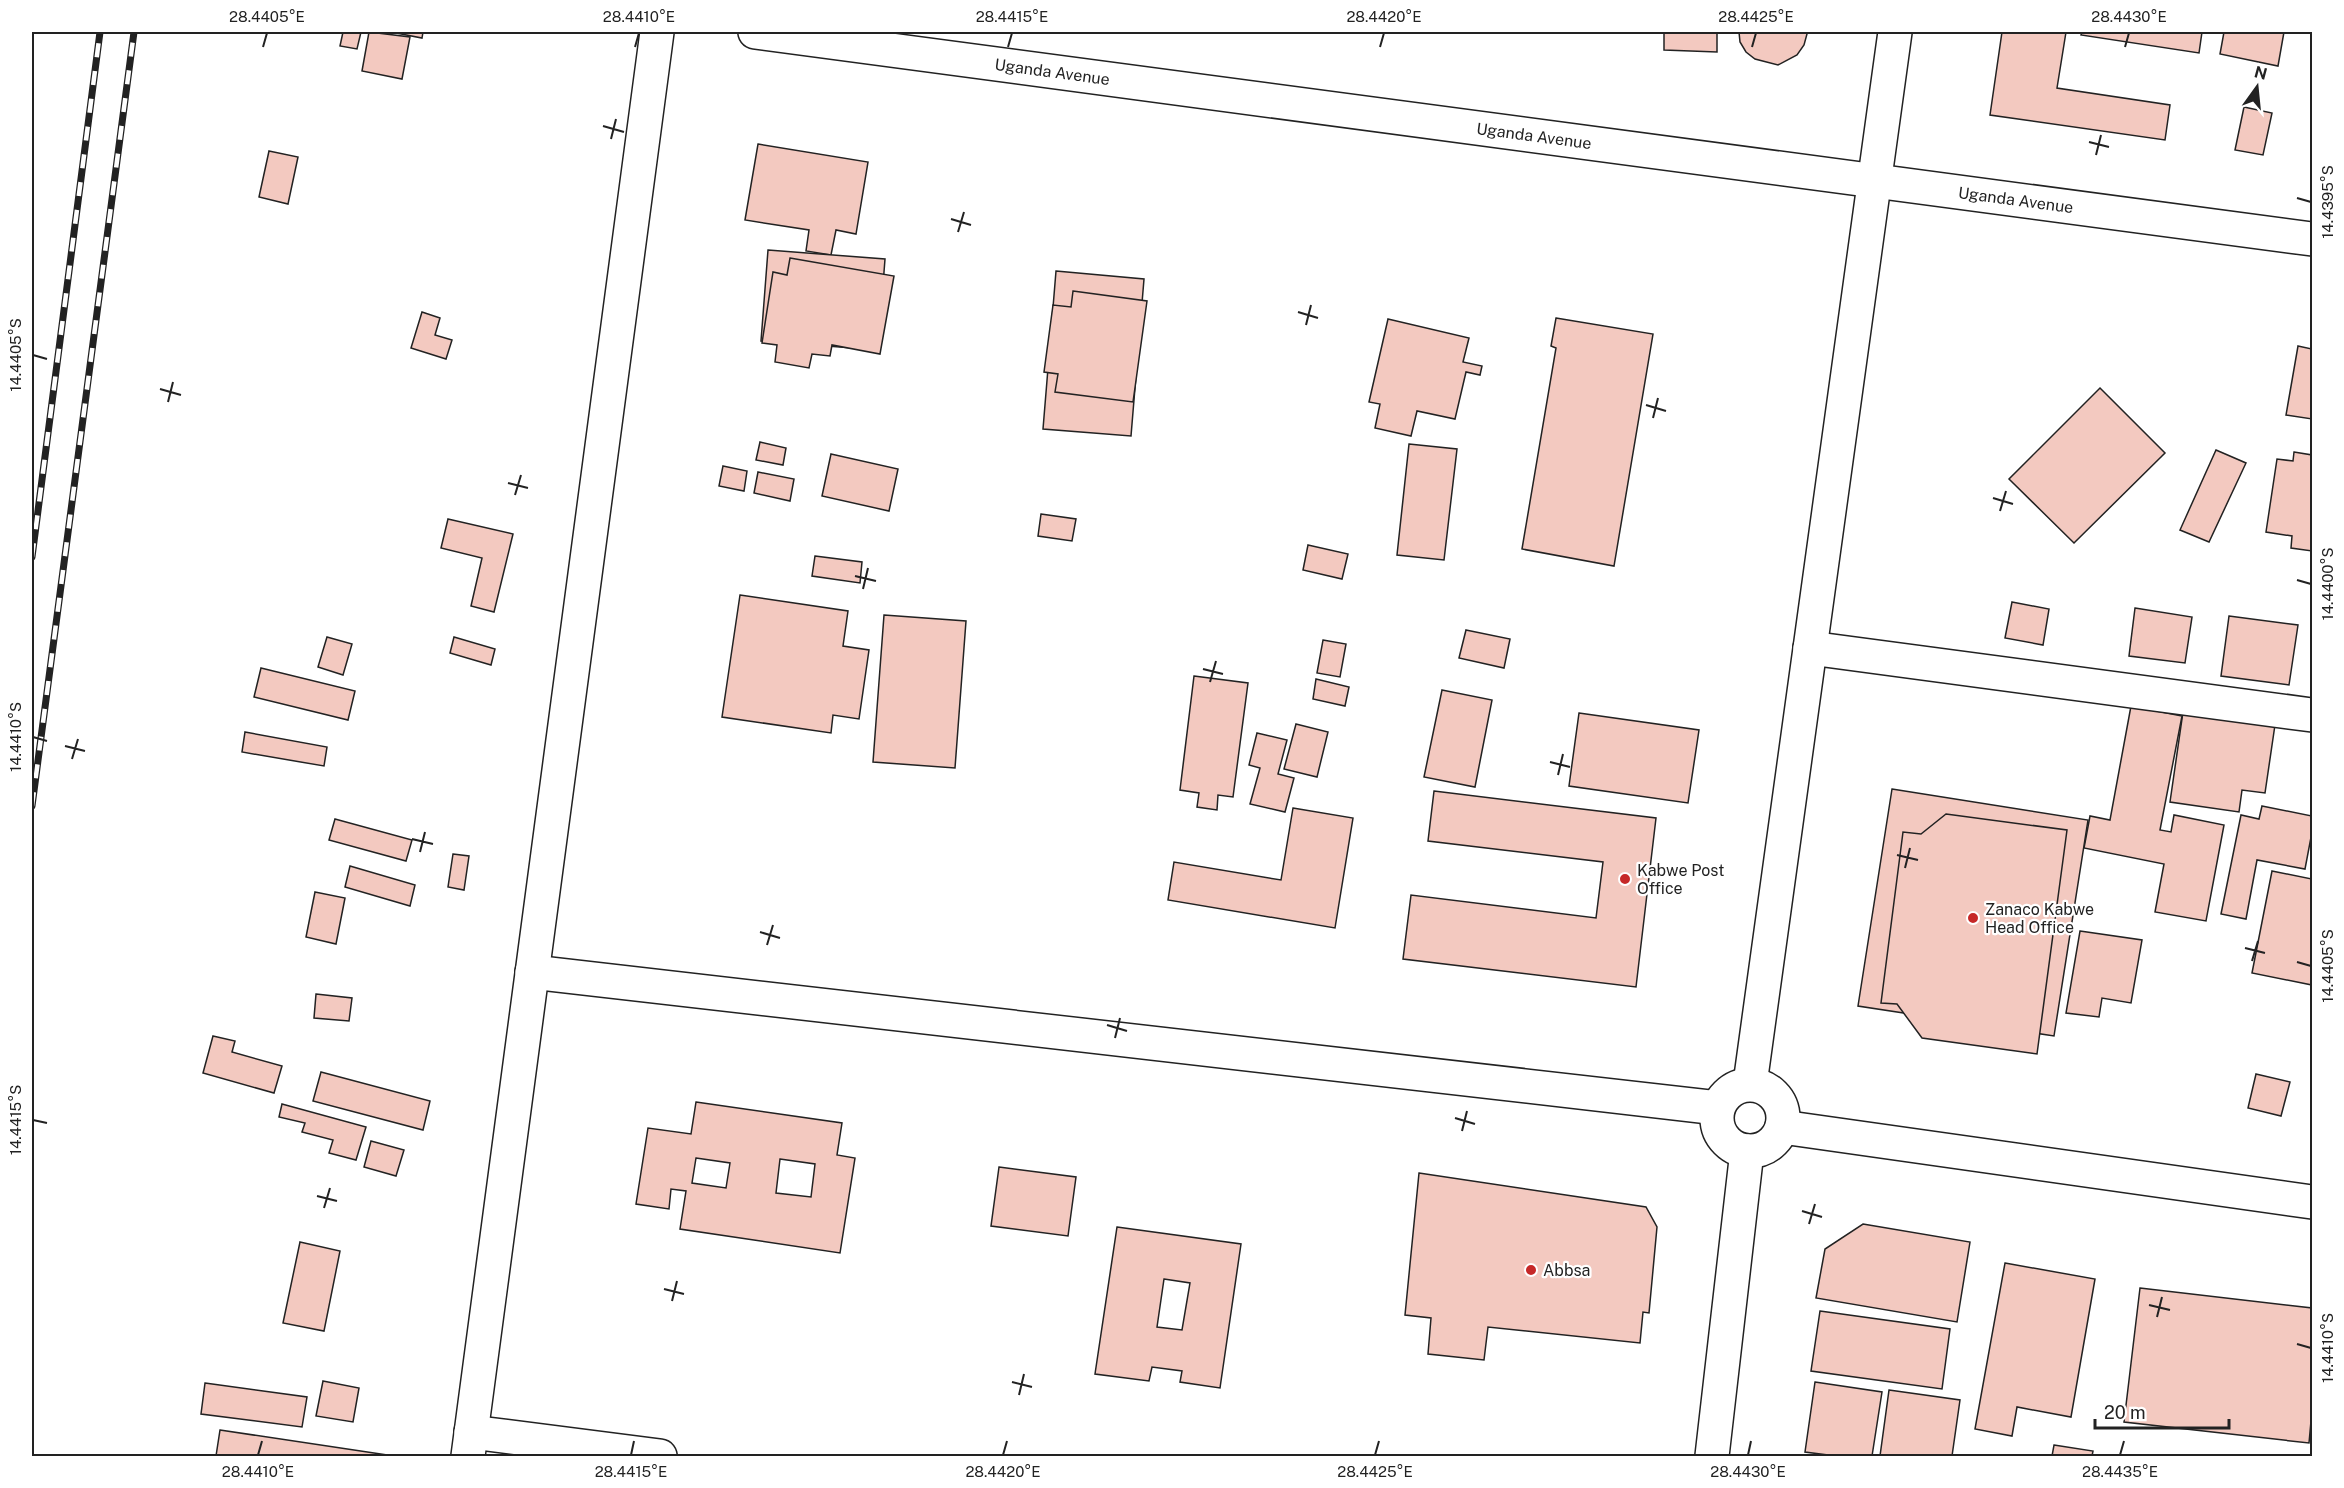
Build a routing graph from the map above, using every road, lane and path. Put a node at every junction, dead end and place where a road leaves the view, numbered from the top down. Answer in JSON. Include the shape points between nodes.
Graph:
{"nodes":[{"id":1,"x":657,"y":32,"type":"edge"},
{"id":2,"x":755,"y":32,"type":"edge"},
{"id":3,"x":1895,"y":32,"type":"edge"},
{"id":4,"x":1875,"y":181,"type":"junction"},
{"id":5,"x":2313,"y":239,"type":"edge"},
{"id":6,"x":1810,"y":648,"type":"junction"},
{"id":7,"x":2313,"y":715,"type":"edge"},
{"id":8,"x":532,"y":972,"type":"junction"},
{"id":9,"x":1750,"y":1084,"type":"junction"},
{"id":10,"x":1718,"y":1108,"type":"junction"},
{"id":11,"x":1782,"y":1128,"type":"junction"},
{"id":12,"x":1747,"y":1151,"type":"junction"},
{"id":13,"x":2313,"y":1202,"type":"edge"},
{"id":14,"x":470,"y":1444,"type":"edge"},
{"id":15,"x":660,"y":1456,"type":"edge"},
{"id":16,"x":1712,"y":1456,"type":"edge"}],
"edges":[{"from":1,"to":8,"type":"street"},
{"from":2,"to":4,"type":"street","name":"Uganda Avenue"},
{"from":3,"to":4,"type":"street"},
{"from":4,"to":5,"type":"street","name":"Uganda Avenue"},
{"from":4,"to":6,"type":"street"},
{"from":6,"to":7,"type":"street"},
{"from":6,"to":9,"type":"street"},
{"from":8,"to":10,"type":"street"},
{"from":8,"to":14,"type":"street"},
{"from":9,"to":10,"type":"street","via":[[1725,1095]]},
{"from":9,"to":11,"type":"street","via":[[1766,1088],[1777,1098],[1783,1112]]},
{"from":10,"to":12,"type":"street","via":[[1717,1123],[1722,1137],[1732,1147]]},
{"from":11,"to":12,"type":"street","via":[[1774,1141],[1762,1149]]},
{"from":11,"to":13,"type":"street"},
{"from":12,"to":16,"type":"street"},
{"from":14,"to":15,"type":"street"}]}
